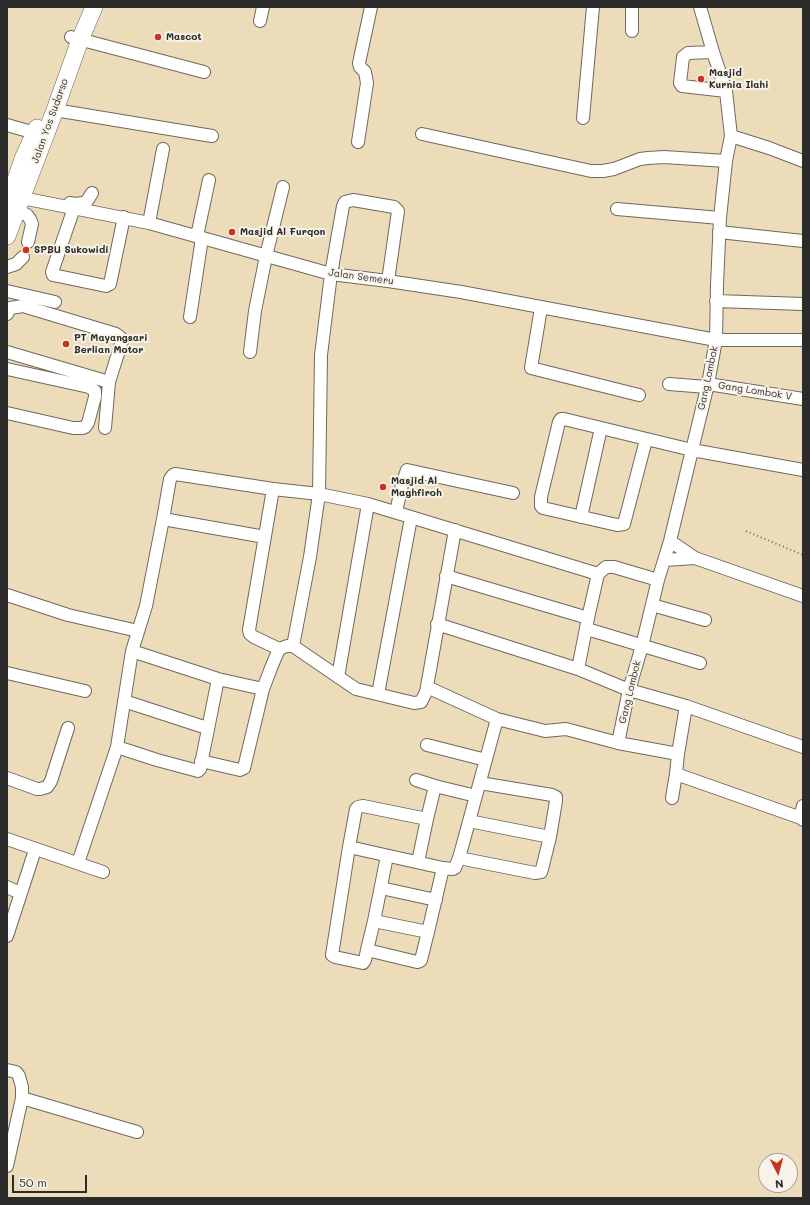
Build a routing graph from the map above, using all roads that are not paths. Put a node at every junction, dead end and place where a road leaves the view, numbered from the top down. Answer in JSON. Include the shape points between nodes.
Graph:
{"nodes":[{"id":1,"x":84,"y":7,"type":"edge"},
{"id":2,"x":94,"y":7,"type":"edge"},
{"id":3,"x":263,"y":7,"type":"edge"},
{"id":4,"x":371,"y":7,"type":"edge"},
{"id":5,"x":594,"y":7,"type":"edge"},
{"id":6,"x":632,"y":7,"type":"edge"},
{"id":7,"x":700,"y":7,"type":"edge"},
{"id":8,"x":260,"y":21,"type":"dead end"},
{"id":9,"x":632,"y":31,"type":"dead end"},
{"id":10,"x":76,"y":39,"type":"junction"},
{"id":11,"x":713,"y":52,"type":"junction"},
{"id":12,"x":204,"y":72,"type":"dead end"},
{"id":13,"x":726,"y":91,"type":"junction"},
{"id":14,"x":55,"y":110,"type":"junction"},
{"id":15,"x":584,"y":118,"type":"dead end"},
{"id":16,"x":7,"y":125,"type":"edge"},
{"id":17,"x":35,"y":133,"type":"junction"},
{"id":18,"x":422,"y":134,"type":"dead end"},
{"id":19,"x":212,"y":136,"type":"dead end"},
{"id":20,"x":731,"y":136,"type":"junction"},
{"id":21,"x":358,"y":142,"type":"dead end"},
{"id":22,"x":163,"y":149,"type":"dead end"},
{"id":23,"x":726,"y":161,"type":"junction"},
{"id":24,"x":803,"y":161,"type":"edge"},
{"id":25,"x":209,"y":180,"type":"dead end"},
{"id":26,"x":283,"y":187,"type":"dead end"},
{"id":27,"x":92,"y":193,"type":"dead end"},
{"id":28,"x":14,"y":199,"type":"edge"},
{"id":29,"x":74,"y":208,"type":"junction"},
{"id":30,"x":617,"y":209,"type":"dead end"},
{"id":31,"x":124,"y":217,"type":"junction"},
{"id":32,"x":720,"y":218,"type":"junction"},
{"id":33,"x":149,"y":223,"type":"junction"},
{"id":34,"x":719,"y":232,"type":"junction"},
{"id":35,"x":7,"y":236,"type":"edge"},
{"id":36,"x":200,"y":237,"type":"junction"},
{"id":37,"x":803,"y":241,"type":"edge"},
{"id":38,"x":28,"y":242,"type":"dead end"},
{"id":39,"x":266,"y":256,"type":"junction"},
{"id":40,"x":23,"y":257,"type":"dead end"},
{"id":41,"x":7,"y":267,"type":"edge"},
{"id":42,"x":331,"y":274,"type":"junction"},
{"id":43,"x":388,"y":281,"type":"junction"},
{"id":44,"x":7,"y":291,"type":"edge"},
{"id":45,"x":716,"y":301,"type":"junction"},
{"id":46,"x":55,"y":302,"type":"dead end"},
{"id":47,"x":803,"y":304,"type":"edge"},
{"id":48,"x":541,"y":308,"type":"junction"},
{"id":49,"x":7,"y":314,"type":"edge"},
{"id":50,"x":190,"y":317,"type":"dead end"},
{"id":51,"x":716,"y":340,"type":"junction"},
{"id":52,"x":803,"y":340,"type":"edge"},
{"id":53,"x":7,"y":352,"type":"edge"},
{"id":54,"x":250,"y":352,"type":"dead end"},
{"id":55,"x":7,"y":369,"type":"edge"},
{"id":56,"x":109,"y":382,"type":"junction"},
{"id":57,"x":669,"y":384,"type":"dead end"},
{"id":58,"x":707,"y":386,"type":"junction"},
{"id":59,"x":639,"y":395,"type":"dead end"},
{"id":60,"x":803,"y":399,"type":"edge"},
{"id":61,"x":7,"y":413,"type":"edge"},
{"id":62,"x":105,"y":428,"type":"dead end"},
{"id":63,"x":602,"y":428,"type":"junction"},
{"id":64,"x":646,"y":440,"type":"junction"},
{"id":65,"x":692,"y":450,"type":"junction"},
{"id":66,"x":803,"y":470,"type":"edge"},
{"id":67,"x":273,"y":489,"type":"junction"},
{"id":68,"x":513,"y":493,"type":"dead end"},
{"id":69,"x":319,"y":494,"type":"junction"},
{"id":70,"x":368,"y":504,"type":"junction"},
{"id":71,"x":396,"y":512,"type":"junction"},
{"id":72,"x":582,"y":517,"type":"junction"},
{"id":73,"x":411,"y":518,"type":"junction"},
{"id":74,"x":163,"y":519,"type":"junction"},
{"id":75,"x":455,"y":530,"type":"junction"},
{"id":76,"x":265,"y":537,"type":"junction"},
{"id":77,"x":670,"y":541,"type":"junction"},
{"id":78,"x":695,"y":558,"type":"junction"},
{"id":79,"x":665,"y":560,"type":"junction"},
{"id":80,"x":598,"y":574,"type":"junction"},
{"id":81,"x":446,"y":576,"type":"junction"},
{"id":82,"x":658,"y":580,"type":"junction"},
{"id":83,"x":7,"y":595,"type":"edge"},
{"id":84,"x":803,"y":596,"type":"edge"},
{"id":85,"x":652,"y":605,"type":"junction"},
{"id":86,"x":705,"y":620,"type":"dead end"},
{"id":87,"x":587,"y":623,"type":"junction"},
{"id":88,"x":437,"y":624,"type":"junction"},
{"id":89,"x":138,"y":631,"type":"junction"},
{"id":90,"x":293,"y":646,"type":"junction"},
{"id":91,"x":642,"y":646,"type":"junction"},
{"id":92,"x":279,"y":649,"type":"junction"},
{"id":93,"x":132,"y":651,"type":"junction"},
{"id":94,"x":700,"y":663,"type":"dead end"},
{"id":95,"x":578,"y":670,"type":"junction"},
{"id":96,"x":7,"y":673,"type":"edge"},
{"id":97,"x":338,"y":677,"type":"junction"},
{"id":98,"x":218,"y":678,"type":"junction"},
{"id":99,"x":427,"y":687,"type":"junction"},
{"id":100,"x":263,"y":689,"type":"junction"},
{"id":101,"x":629,"y":690,"type":"junction"},
{"id":102,"x":85,"y":691,"type":"dead end"},
{"id":103,"x":378,"y":694,"type":"junction"},
{"id":104,"x":124,"y":701,"type":"junction"},
{"id":105,"x":686,"y":706,"type":"junction"},
{"id":106,"x":497,"y":719,"type":"junction"},
{"id":107,"x":68,"y":728,"type":"dead end"},
{"id":108,"x":207,"y":728,"type":"junction"},
{"id":109,"x":618,"y":744,"type":"junction"},
{"id":110,"x":427,"y":745,"type":"dead end"},
{"id":111,"x":117,"y":747,"type":"junction"},
{"id":112,"x":803,"y":747,"type":"edge"},
{"id":113,"x":487,"y":752,"type":"junction"},
{"id":114,"x":678,"y":754,"type":"junction"},
{"id":115,"x":201,"y":761,"type":"junction"},
{"id":116,"x":676,"y":774,"type":"junction"},
{"id":117,"x":7,"y":778,"type":"edge"},
{"id":118,"x":416,"y":780,"type":"dead end"},
{"id":119,"x":480,"y":783,"type":"junction"},
{"id":120,"x":436,"y":786,"type":"junction"},
{"id":121,"x":476,"y":796,"type":"junction"},
{"id":122,"x":672,"y":798,"type":"dead end"},
{"id":123,"x":803,"y":806,"type":"edge"},
{"id":124,"x":427,"y":819,"type":"junction"},
{"id":125,"x":802,"y":819,"type":"edge"},
{"id":126,"x":469,"y":821,"type":"junction"},
{"id":127,"x":550,"y":837,"type":"junction"},
{"id":128,"x":7,"y":839,"type":"edge"},
{"id":129,"x":349,"y":847,"type":"junction"},
{"id":130,"x":35,"y":850,"type":"junction"},
{"id":131,"x":387,"y":856,"type":"junction"},
{"id":132,"x":459,"y":858,"type":"junction"},
{"id":133,"x":418,"y":862,"type":"junction"},
{"id":134,"x":78,"y":863,"type":"junction"},
{"id":135,"x":443,"y":868,"type":"junction"},
{"id":136,"x":103,"y":872,"type":"dead end"},
{"id":137,"x":7,"y":887,"type":"edge"},
{"id":138,"x":381,"y":888,"type":"junction"},
{"id":139,"x":20,"y":893,"type":"junction"},
{"id":140,"x":436,"y":900,"type":"junction"},
{"id":141,"x":374,"y":921,"type":"junction"},
{"id":142,"x":428,"y":932,"type":"junction"},
{"id":143,"x":7,"y":935,"type":"edge"},
{"id":144,"x":367,"y":950,"type":"junction"},
{"id":145,"x":11,"y":1071,"type":"edge"},
{"id":146,"x":22,"y":1098,"type":"junction"},
{"id":147,"x":137,"y":1132,"type":"dead end"},
{"id":148,"x":7,"y":1166,"type":"edge"}],
"edges":[{"from":1,"to":10,"type":"highway","name":"Jalan Yos Sudarso"},
{"from":2,"to":10,"type":"highway","name":"Jalan Yos Sudarso"},
{"from":3,"to":8,"type":"street"},
{"from":4,"to":21,"type":"street","via":[[359,63],[365,72],[367,83]]},
{"from":5,"to":15,"type":"street"},
{"from":6,"to":9,"type":"street"},
{"from":7,"to":11,"type":"street","name":"Gang Lombok"},
{"from":10,"to":12,"type":"street"},
{"from":10,"to":14,"type":"highway","name":"Jalan Yos Sudarso"},
{"from":10,"to":17,"type":"highway","name":"Jalan Yos Sudarso"},
{"from":11,"to":13,"type":"street","name":"Gang Lombok"},
{"from":11,"to":13,"type":"street","via":[[688,53],[683,57],[680,83],[682,86]]},
{"from":13,"to":20,"type":"street","name":"Gang Lombok"},
{"from":14,"to":19,"type":"street"},
{"from":14,"to":28,"type":"highway","name":"Jalan Yos Sudarso"},
{"from":16,"to":17,"type":"street"},
{"from":17,"to":28,"type":"highway","name":"Jalan Yos Sudarso","via":[[23,159]]},
{"from":18,"to":23,"type":"street","via":[[591,171],[614,169],[648,158]]},
{"from":20,"to":23,"type":"street","name":"Gang Lombok"},
{"from":20,"to":24,"type":"street"},
{"from":22,"to":33,"type":"street"},
{"from":23,"to":32,"type":"street","name":"Gang Lombok"},
{"from":25,"to":36,"type":"street"},
{"from":26,"to":39,"type":"street"},
{"from":27,"to":28,"type":"street","via":[[87,201],[76,204]]},
{"from":28,"to":29,"type":"street","name":"Jalan Semeru"},
{"from":28,"to":35,"type":"highway","name":"Jalan Yos Sudarso"},
{"from":28,"to":38,"type":"street","via":[[31,221]]},
{"from":29,"to":31,"type":"street","name":"Jalan Semeru"},
{"from":29,"to":31,"type":"street","via":[[53,275],[106,286],[110,284]]},
{"from":30,"to":32,"type":"street"},
{"from":31,"to":33,"type":"street","name":"Jalan Semeru"},
{"from":32,"to":34,"type":"street","name":"Gang Lombok"},
{"from":33,"to":36,"type":"street","name":"Jalan Semeru"},
{"from":34,"to":37,"type":"street"},
{"from":34,"to":45,"type":"street","name":"Gang Lombok"},
{"from":36,"to":39,"type":"street","name":"Jalan Semeru"},
{"from":36,"to":50,"type":"street"},
{"from":39,"to":42,"type":"street","name":"Jalan Semeru"},
{"from":39,"to":54,"type":"street"},
{"from":40,"to":41,"type":"street","via":[[16,264]]},
{"from":42,"to":43,"type":"street","name":"Jalan Semeru"},
{"from":42,"to":43,"type":"street","via":[[342,206],[345,202],[353,200],[394,207],[398,211]]},
{"from":42,"to":69,"type":"street","via":[[321,354]]},
{"from":43,"to":48,"type":"street","name":"Jalan Semeru"},
{"from":44,"to":46,"type":"street"},
{"from":45,"to":47,"type":"street"},
{"from":45,"to":51,"type":"street","name":"Gang Lombok"},
{"from":48,"to":51,"type":"street","name":"Jalan Semeru"},
{"from":48,"to":59,"type":"street","via":[[531,368]]},
{"from":49,"to":56,"type":"street","via":[[10,308],[23,306],[120,336],[122,341]]},
{"from":51,"to":52,"type":"street","name":"Jalan Semeru"},
{"from":51,"to":58,"type":"street","name":"Gang Lombok"},
{"from":53,"to":56,"type":"street"},
{"from":55,"to":61,"type":"street","via":[[89,387],[94,391],[95,397],[88,423],[82,428]]},
{"from":56,"to":62,"type":"street"},
{"from":57,"to":58,"type":"street","name":"Gang Lombok V"},
{"from":58,"to":60,"type":"street","name":"Gang Lombok V"},
{"from":58,"to":65,"type":"street","name":"Gang Lombok"},
{"from":63,"to":64,"type":"street"},
{"from":63,"to":72,"type":"street"},
{"from":63,"to":72,"type":"street","via":[[561,419],[541,497],[543,508]]},
{"from":64,"to":65,"type":"street"},
{"from":64,"to":72,"type":"street","via":[[624,524],[617,525]]},
{"from":65,"to":66,"type":"street"},
{"from":65,"to":77,"type":"street","name":"Gang Lombok"},
{"from":67,"to":69,"type":"street"},
{"from":67,"to":74,"type":"street","via":[[175,474],[170,478]]},
{"from":67,"to":76,"type":"street"},
{"from":68,"to":71,"type":"street","via":[[407,470]]},
{"from":69,"to":70,"type":"street"},
{"from":69,"to":90,"type":"street"},
{"from":70,"to":71,"type":"street"},
{"from":70,"to":97,"type":"street"},
{"from":71,"to":73,"type":"street"},
{"from":73,"to":75,"type":"street"},
{"from":73,"to":103,"type":"street"},
{"from":74,"to":76,"type":"street"},
{"from":74,"to":89,"type":"street","via":[[146,606]]},
{"from":75,"to":80,"type":"street"},
{"from":75,"to":81,"type":"street"},
{"from":76,"to":92,"type":"street","via":[[249,630],[254,637]]},
{"from":77,"to":78,"type":"street"},
{"from":77,"to":79,"type":"street","name":"Gang Lombok"},
{"from":78,"to":79,"type":"street"},
{"from":78,"to":84,"type":"street"},
{"from":79,"to":82,"type":"street","name":"Gang Lombok"},
{"from":80,"to":82,"type":"street","via":[[606,567],[614,567]]},
{"from":80,"to":87,"type":"street"},
{"from":81,"to":87,"type":"street"},
{"from":81,"to":88,"type":"street"},
{"from":82,"to":85,"type":"street","name":"Gang Lombok"},
{"from":83,"to":89,"type":"street","via":[[68,615]]},
{"from":85,"to":86,"type":"street"},
{"from":85,"to":91,"type":"street","name":"Gang Lombok"},
{"from":87,"to":91,"type":"street"},
{"from":87,"to":95,"type":"street"},
{"from":88,"to":95,"type":"street"},
{"from":88,"to":99,"type":"street"},
{"from":89,"to":93,"type":"street"},
{"from":90,"to":92,"type":"street"},
{"from":90,"to":97,"type":"street"},
{"from":91,"to":94,"type":"street"},
{"from":91,"to":101,"type":"street","name":"Gang Lombok"},
{"from":92,"to":100,"type":"street"},
{"from":93,"to":98,"type":"street"},
{"from":93,"to":104,"type":"street"},
{"from":95,"to":101,"type":"street"},
{"from":96,"to":102,"type":"street"},
{"from":97,"to":103,"type":"street","via":[[356,689]]},
{"from":98,"to":100,"type":"street"},
{"from":98,"to":108,"type":"street"},
{"from":99,"to":103,"type":"street","via":[[423,699],[417,703]]},
{"from":99,"to":106,"type":"street"},
{"from":100,"to":115,"type":"street","via":[[244,768],[240,770]]},
{"from":101,"to":105,"type":"street"},
{"from":101,"to":109,"type":"street","name":"Gang Lombok"},
{"from":104,"to":108,"type":"street"},
{"from":104,"to":111,"type":"street"},
{"from":105,"to":112,"type":"street"},
{"from":105,"to":114,"type":"street"},
{"from":106,"to":109,"type":"street","via":[[545,730],[566,729]]},
{"from":106,"to":113,"type":"street"},
{"from":107,"to":117,"type":"street","via":[[47,787],[37,789]]},
{"from":108,"to":115,"type":"street"},
{"from":109,"to":114,"type":"street"},
{"from":110,"to":113,"type":"street"},
{"from":111,"to":115,"type":"street","via":[[196,771],[200,769]]},
{"from":111,"to":134,"type":"street"},
{"from":113,"to":119,"type":"street"},
{"from":114,"to":116,"type":"street"},
{"from":116,"to":122,"type":"street"},
{"from":116,"to":125,"type":"street"},
{"from":118,"to":120,"type":"street"},
{"from":119,"to":121,"type":"street"},
{"from":119,"to":127,"type":"street","via":[[556,797]]},
{"from":120,"to":121,"type":"street"},
{"from":120,"to":124,"type":"street"},
{"from":121,"to":126,"type":"street"},
{"from":123,"to":125,"type":"street"},
{"from":124,"to":129,"type":"street","via":[[358,807]]},
{"from":124,"to":133,"type":"street"},
{"from":126,"to":127,"type":"street"},
{"from":126,"to":132,"type":"street"},
{"from":127,"to":132,"type":"street","via":[[542,869],[538,873]]},
{"from":128,"to":130,"type":"street"},
{"from":129,"to":131,"type":"street"},
{"from":129,"to":144,"type":"street","via":[[332,955],[363,962]]},
{"from":130,"to":134,"type":"street"},
{"from":130,"to":139,"type":"street"},
{"from":131,"to":133,"type":"street"},
{"from":131,"to":138,"type":"street"},
{"from":132,"to":135,"type":"street","via":[[454,869]]},
{"from":133,"to":135,"type":"street"},
{"from":134,"to":136,"type":"street"},
{"from":135,"to":140,"type":"street"},
{"from":137,"to":139,"type":"street"},
{"from":138,"to":140,"type":"street"},
{"from":138,"to":141,"type":"street"},
{"from":139,"to":143,"type":"street"},
{"from":140,"to":142,"type":"street"},
{"from":141,"to":142,"type":"street"},
{"from":141,"to":144,"type":"street"},
{"from":142,"to":144,"type":"street","via":[[421,960],[418,962]]},
{"from":145,"to":146,"type":"street","via":[[19,1076]]},
{"from":146,"to":147,"type":"street"},
{"from":146,"to":148,"type":"street"}]}
